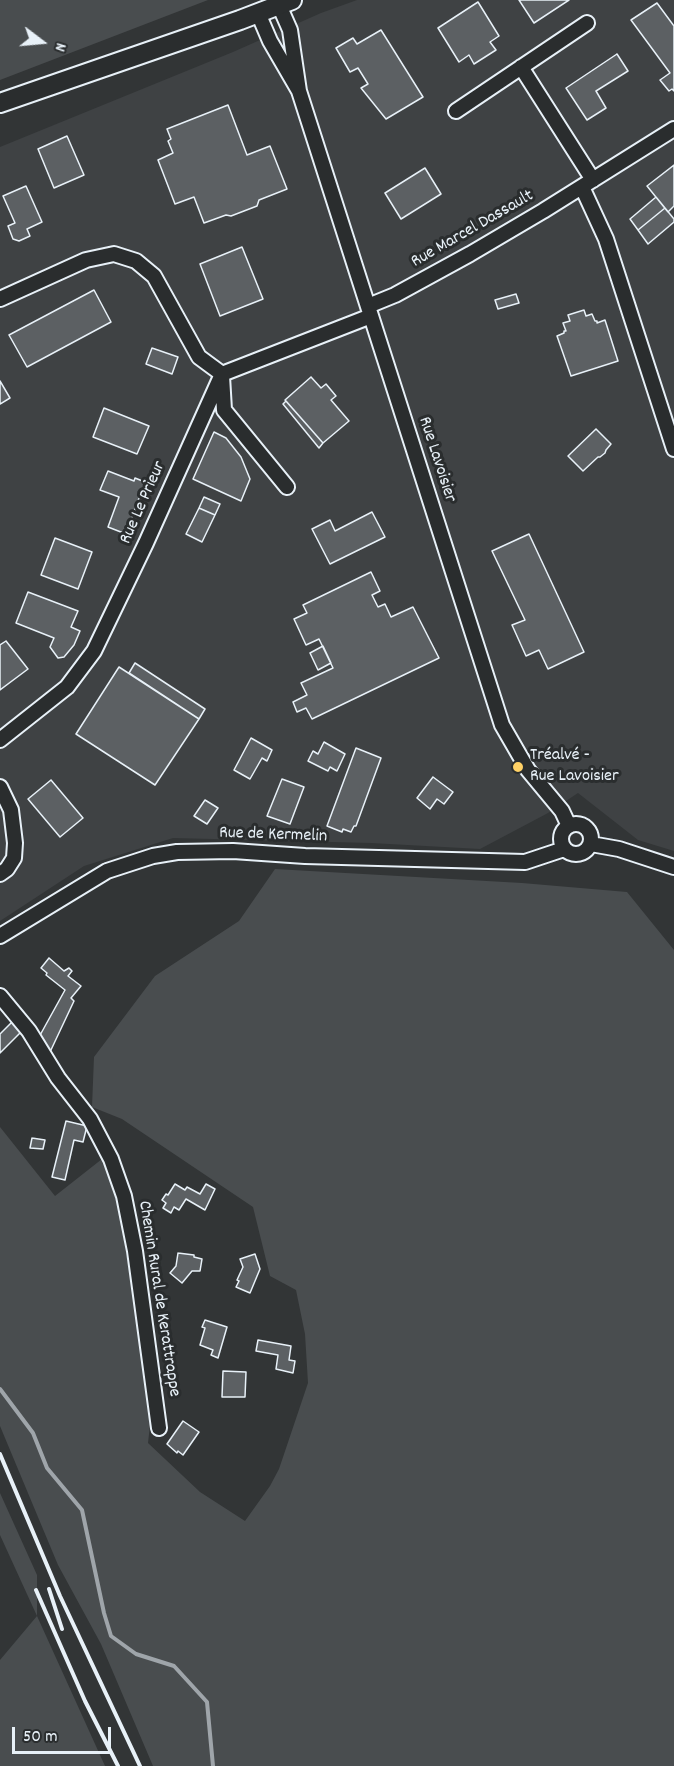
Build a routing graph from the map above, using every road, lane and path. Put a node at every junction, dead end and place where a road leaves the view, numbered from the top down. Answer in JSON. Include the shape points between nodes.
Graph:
{"nodes":[{"id":1,"x":285,"y":2,"type":"edge"},
{"id":2,"x":258,"y":13,"type":"junction"},
{"id":3,"x":587,"y":23,"type":"dead end"},
{"id":4,"x":521,"y":66,"type":"junction"},
{"id":5,"x":299,"y":91,"type":"junction"},
{"id":6,"x":0,"y":103,"type":"edge"},
{"id":7,"x":456,"y":111,"type":"dead end"},
{"id":8,"x":674,"y":129,"type":"edge"},
{"id":9,"x":587,"y":183,"type":"junction"},
{"id":10,"x":0,"y":299,"type":"edge"},
{"id":11,"x":369,"y":311,"type":"junction"},
{"id":12,"x":222,"y":374,"type":"junction"},
{"id":13,"x":674,"y":449,"type":"edge"},
{"id":14,"x":286,"y":487,"type":"dead end"},
{"id":15,"x":0,"y":740,"type":"edge"},
{"id":16,"x":0,"y":787,"type":"edge"},
{"id":17,"x":569,"y":826,"type":"junction"},
{"id":18,"x":591,"y":844,"type":"junction"},
{"id":19,"x":564,"y":849,"type":"junction"},
{"id":20,"x":674,"y":867,"type":"edge"},
{"id":21,"x":3,"y":871,"type":"edge"},
{"id":22,"x":0,"y":936,"type":"edge"},
{"id":23,"x":0,"y":996,"type":"edge"},
{"id":24,"x":159,"y":1428,"type":"dead end"}],
"edges":[{"from":1,"to":2,"type":"main road"},
{"from":1,"to":5,"type":"street","name":"Rue Lavoisier"},
{"from":2,"to":5,"type":"street","name":"Rue Lavoisier"},
{"from":2,"to":6,"type":"main road"},
{"from":3,"to":4,"type":"street"},
{"from":4,"to":7,"type":"street"},
{"from":4,"to":9,"type":"street"},
{"from":5,"to":11,"type":"street","name":"Rue Lavoisier"},
{"from":8,"to":9,"type":"street","name":"Rue Marcel Dassault"},
{"from":9,"to":11,"type":"street","name":"Rue Marcel Dassault"},
{"from":9,"to":13,"type":"street"},
{"from":10,"to":12,"type":"street","via":[[86,260],[114,255],[136,261],[154,276],[199,357]]},
{"from":11,"to":12,"type":"street","name":"Rue Marcel Dassault"},
{"from":11,"to":17,"type":"street","name":"Rue Lavoisier","via":[[502,725],[528,770],[562,811]]},
{"from":12,"to":14,"type":"street","via":[[224,410]]},
{"from":12,"to":15,"type":"street","name":"Rue Le Prieur","via":[[94,651],[67,687]]},
{"from":16,"to":21,"type":"street","via":[[10,810],[15,843],[14,858]]},
{"from":17,"to":18,"type":"street","via":[[585,827],[591,834]]},
{"from":17,"to":19,"type":"street","via":[[561,834]]},
{"from":18,"to":19,"type":"street","via":[[580,854],[569,854]]},
{"from":18,"to":20,"type":"street"},
{"from":19,"to":22,"type":"street","name":"Rue de Kermelin","via":[[525,862],[177,852],[107,871]]},
{"from":23,"to":24,"type":"street","name":"Chemin Rural de Kerattrappe","via":[[90,1119],[111,1158],[124,1196],[135,1251]]}]}
